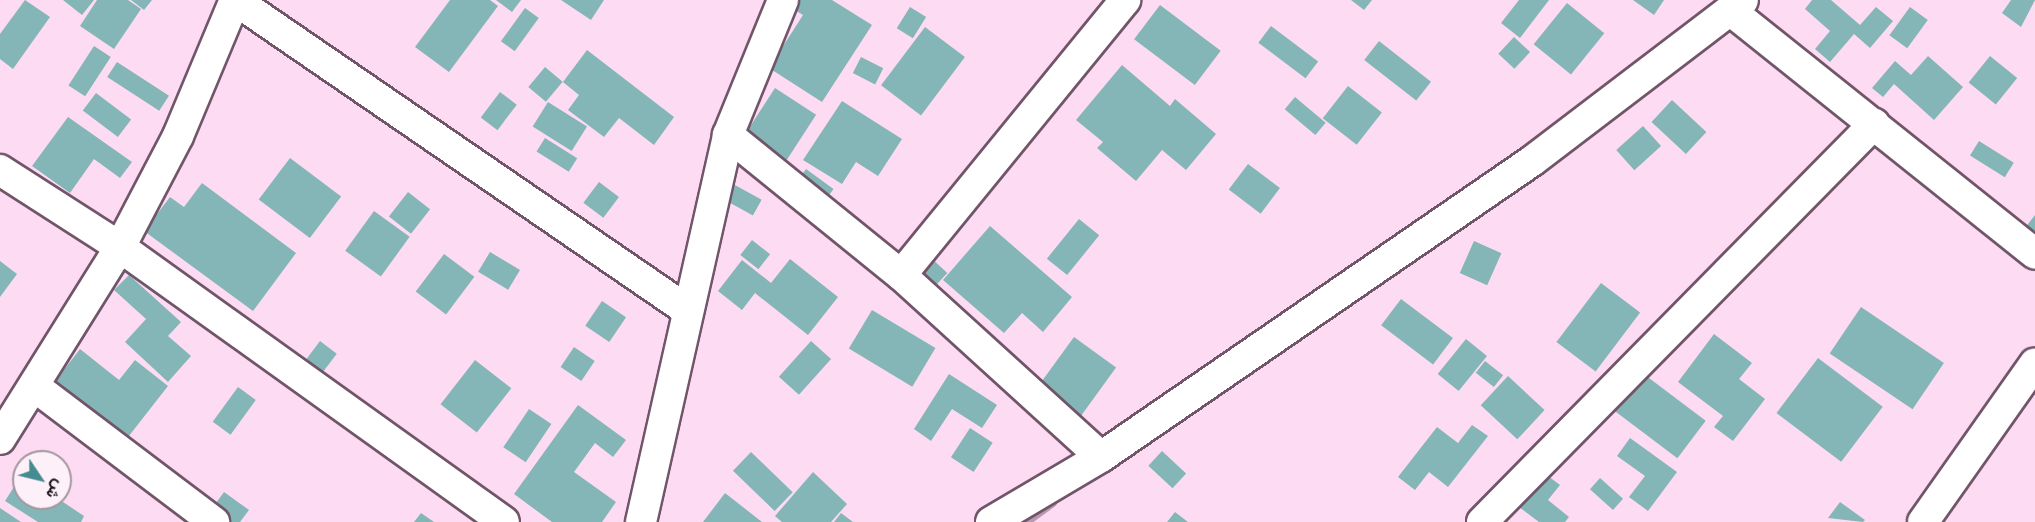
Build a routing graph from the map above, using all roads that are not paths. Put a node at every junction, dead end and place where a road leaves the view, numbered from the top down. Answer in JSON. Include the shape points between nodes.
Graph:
{"nodes":[{"id":1,"x":235,"y":0,"type":"edge"},
{"id":2,"x":783,"y":0,"type":"edge"},
{"id":3,"x":1125,"y":0,"type":"edge"},
{"id":4,"x":1737,"y":5,"type":"edge"},
{"id":5,"x":1874,"y":124,"type":"junction"},
{"id":6,"x":728,"y":135,"type":"junction"},
{"id":7,"x":0,"y":170,"type":"edge"},
{"id":8,"x":120,"y":247,"type":"junction"},
{"id":9,"x":2035,"y":254,"type":"edge"},
{"id":10,"x":901,"y":276,"type":"junction"},
{"id":11,"x":687,"y":310,"type":"junction"},
{"id":12,"x":2035,"y":363,"type":"edge"},
{"id":13,"x":34,"y":386,"type":"junction"},
{"id":14,"x":0,"y":439,"type":"edge"},
{"id":15,"x":1101,"y":457,"type":"junction"},
{"id":16,"x":214,"y":522,"type":"edge"},
{"id":17,"x":504,"y":522,"type":"edge"},
{"id":18,"x":641,"y":522,"type":"edge"},
{"id":19,"x":991,"y":522,"type":"edge"},
{"id":20,"x":1482,"y":522,"type":"edge"},
{"id":21,"x":1923,"y":522,"type":"edge"}],
"edges":[{"from":1,"to":8,"type":"street","via":[[178,136]]},
{"from":1,"to":11,"type":"street"},
{"from":2,"to":6,"type":"street"},
{"from":3,"to":10,"type":"street"},
{"from":4,"to":5,"type":"street"},
{"from":4,"to":15,"type":"street","via":[[1532,160]]},
{"from":5,"to":9,"type":"street"},
{"from":5,"to":20,"type":"street"},
{"from":6,"to":10,"type":"street"},
{"from":6,"to":11,"type":"street"},
{"from":7,"to":8,"type":"street"},
{"from":8,"to":13,"type":"street"},
{"from":8,"to":17,"type":"street"},
{"from":10,"to":15,"type":"street"},
{"from":11,"to":18,"type":"street"},
{"from":12,"to":21,"type":"street"},
{"from":13,"to":14,"type":"street"},
{"from":13,"to":16,"type":"street"},
{"from":15,"to":19,"type":"street"}]}
